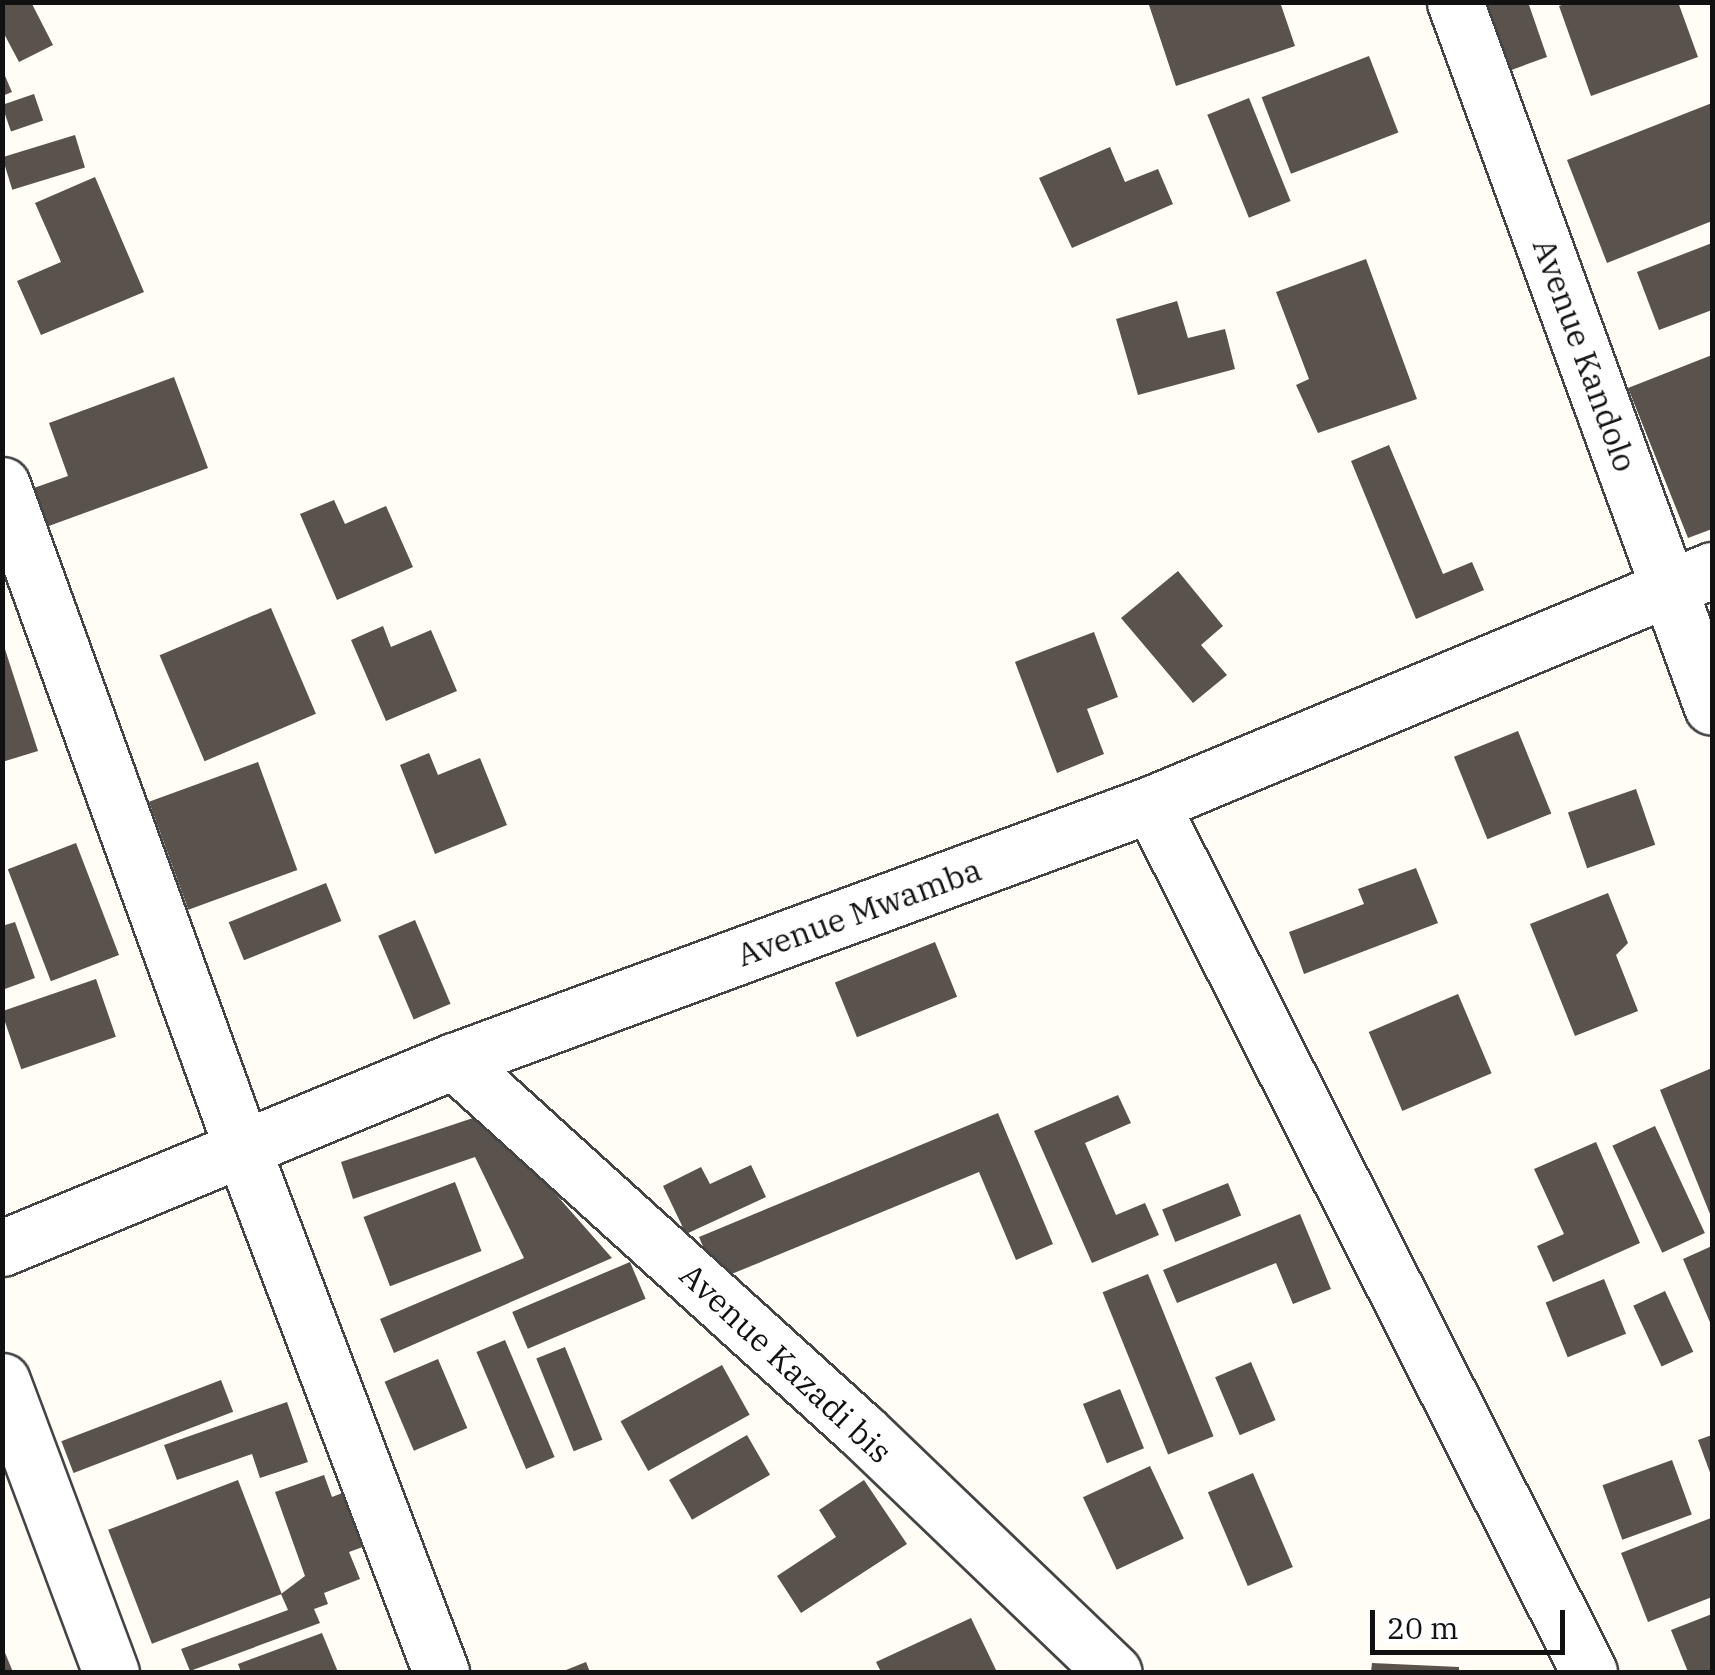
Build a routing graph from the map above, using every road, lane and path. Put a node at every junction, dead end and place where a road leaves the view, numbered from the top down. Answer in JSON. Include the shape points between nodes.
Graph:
{"nodes":[{"id":1,"x":1456,"y":2,"type":"edge"},
{"id":2,"x":2,"y":485,"type":"edge"},
{"id":3,"x":1691,"y":578,"type":"edge"},
{"id":4,"x":1712,"y":707,"type":"edge"},
{"id":5,"x":1151,"y":804,"type":"junction"},
{"id":6,"x":454,"y":1061,"type":"junction"},
{"id":7,"x":241,"y":1145,"type":"junction"},
{"id":8,"x":2,"y":1248,"type":"edge"},
{"id":9,"x":2,"y":1381,"type":"edge"},
{"id":10,"x":110,"y":1672,"type":"edge"},
{"id":11,"x":441,"y":1672,"type":"edge"},
{"id":12,"x":1112,"y":1672,"type":"edge"},
{"id":13,"x":1588,"y":1672,"type":"edge"}],
"edges":[{"from":1,"to":3,"type":"street","name":"Avenue Kandolo"},
{"from":2,"to":7,"type":"street"},
{"from":3,"to":4,"type":"street","name":"Avenue Kandolo"},
{"from":3,"to":5,"type":"street","name":"Avenue Mwamba"},
{"from":5,"to":6,"type":"street","name":"Avenue Mwamba"},
{"from":5,"to":13,"type":"street"},
{"from":6,"to":7,"type":"street","name":"Avenue Mwamba"},
{"from":6,"to":12,"type":"street","name":"Avenue Kazadi bis","via":[[863,1432]]},
{"from":7,"to":8,"type":"street","name":"Avenue Mwamba"},
{"from":7,"to":11,"type":"street"},
{"from":9,"to":10,"type":"street"}]}
